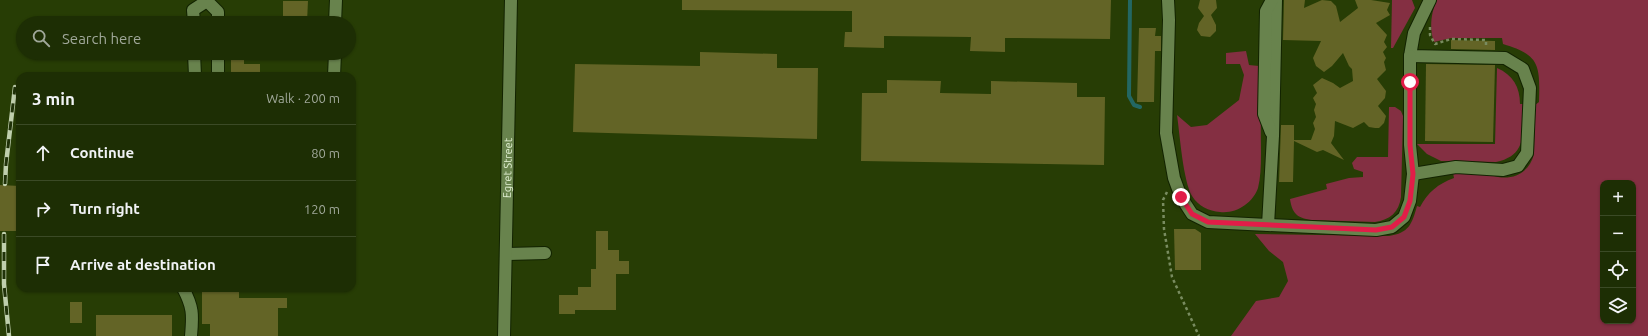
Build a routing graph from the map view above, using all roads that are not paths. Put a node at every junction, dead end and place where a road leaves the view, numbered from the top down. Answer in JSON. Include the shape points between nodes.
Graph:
{"nodes":[{"id":1,"x":336,"y":0,"type":"edge"},
{"id":2,"x":510,"y":0,"type":"edge"},
{"id":3,"x":1168,"y":0,"type":"edge"},
{"id":4,"x":1272,"y":0,"type":"edge"},
{"id":5,"x":1276,"y":0,"type":"edge"},
{"id":6,"x":1430,"y":0,"type":"edge"},
{"id":7,"x":207,"y":1,"type":"edge"},
{"id":8,"x":193,"y":16,"type":"edge"},
{"id":9,"x":218,"y":16,"type":"edge"},
{"id":10,"x":335,"y":16,"type":"edge"},
{"id":11,"x":1410,"y":56,"type":"junction"},
{"id":12,"x":194,"y":60,"type":"edge"},
{"id":13,"x":218,"y":60,"type":"edge"},
{"id":14,"x":335,"y":60,"type":"edge"},
{"id":15,"x":195,"y":72,"type":"edge"},
{"id":16,"x":218,"y":72,"type":"edge"},
{"id":17,"x":334,"y":72,"type":"edge"},
{"id":18,"x":1273,"y":136,"type":"junction"},
{"id":19,"x":1413,"y":174,"type":"junction"},
{"id":20,"x":1268,"y":224,"type":"junction"},
{"id":21,"x":545,"y":253,"type":"dead end"},
{"id":22,"x":506,"y":254,"type":"junction"},
{"id":23,"x":185,"y":292,"type":"edge"},
{"id":24,"x":191,"y":336,"type":"edge"},
{"id":25,"x":504,"y":336,"type":"edge"}],
"edges":[{"from":1,"to":10,"type":"street"},
{"from":2,"to":22,"type":"street","name":"Egret Street"},
{"from":3,"to":20,"type":"street","via":[[1166,133],[1174,178],[1181,197],[1192,214],[1208,222]]},
{"from":4,"to":18,"type":"street","via":[[1266,11],[1264,114]]},
{"from":5,"to":18,"type":"street"},
{"from":6,"to":11,"type":"street","via":[[1414,33]]},
{"from":7,"to":8,"type":"street","via":[[193,10]]},
{"from":7,"to":9,"type":"street","via":[[218,12]]},
{"from":11,"to":19,"type":"street","via":[[1410,145]]},
{"from":11,"to":19,"type":"street","via":[[1505,58],[1523,69],[1530,88],[1527,153],[1518,166],[1503,170],[1456,167]]},
{"from":12,"to":15,"type":"street"},
{"from":13,"to":16,"type":"street"},
{"from":14,"to":17,"type":"street"},
{"from":18,"to":20,"type":"street"},
{"from":19,"to":20,"type":"street","via":[[1410,201],[1404,217],[1392,227],[1376,230]]},
{"from":21,"to":22,"type":"street"},
{"from":22,"to":25,"type":"street","name":"Egret Street"},
{"from":23,"to":24,"type":"street","via":[[191,303],[193,317]]}]}
